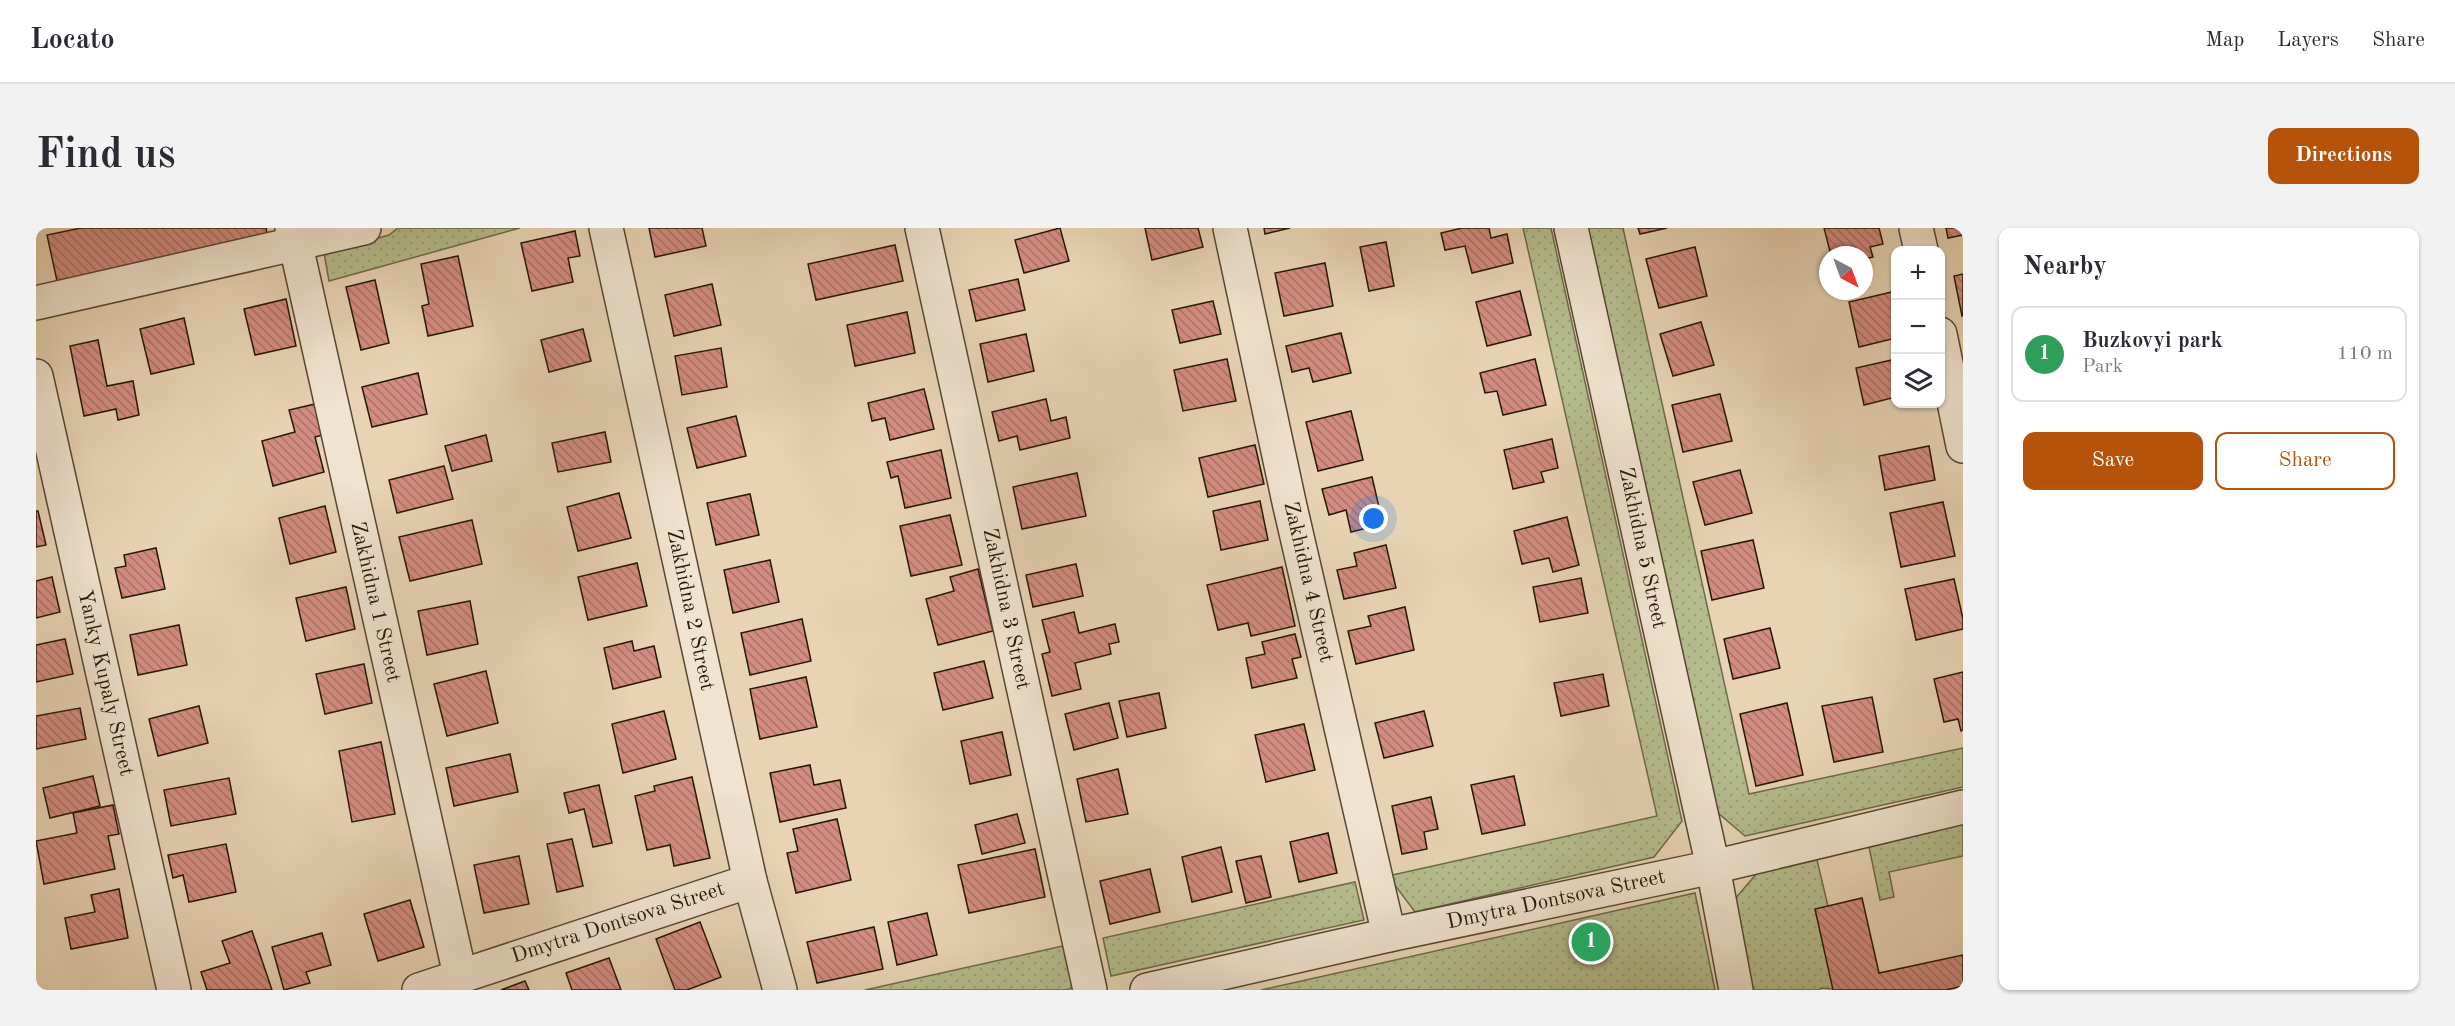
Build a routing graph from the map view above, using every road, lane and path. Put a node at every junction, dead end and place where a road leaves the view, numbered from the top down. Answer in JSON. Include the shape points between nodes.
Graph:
{"nodes":[{"id":1,"x":364,"y":228,"type":"edge"},
{"id":2,"x":606,"y":228,"type":"edge"},
{"id":3,"x":922,"y":228,"type":"edge"},
{"id":4,"x":1230,"y":228,"type":"edge"},
{"id":5,"x":1571,"y":228,"type":"edge"},
{"id":6,"x":1916,"y":228,"type":"edge"},
{"id":7,"x":293,"y":236,"type":"edge"},
{"id":8,"x":1920,"y":246,"type":"edge"},
{"id":9,"x":36,"y":303,"type":"edge"},
{"id":10,"x":1945,"y":354,"type":"edge"},
{"id":11,"x":36,"y":376,"type":"edge"},
{"id":12,"x":1963,"y":446,"type":"edge"},
{"id":13,"x":1963,"y":807,"type":"edge"},
{"id":14,"x":1713,"y":867,"type":"junction"},
{"id":15,"x":750,"y":880,"type":"junction"},
{"id":16,"x":1389,"y":934,"type":"junction"},
{"id":17,"x":460,"y":975,"type":"junction"},
{"id":18,"x":174,"y":990,"type":"edge"},
{"id":19,"x":419,"y":990,"type":"edge"},
{"id":20,"x":780,"y":990,"type":"edge"},
{"id":21,"x":1090,"y":990,"type":"edge"},
{"id":22,"x":1148,"y":990,"type":"edge"},
{"id":23,"x":1736,"y":990,"type":"edge"}],
"edges":[{"from":1,"to":7,"type":"street"},
{"from":2,"to":15,"type":"street","name":"Zakhidna 2 Street"},
{"from":3,"to":21,"type":"street","name":"Zakhidna 3 Street"},
{"from":4,"to":16,"type":"street","name":"Zakhidna 4 Street"},
{"from":5,"to":14,"type":"street","name":"Zakhidna 5 Street"},
{"from":6,"to":8,"type":"street"},
{"from":7,"to":9,"type":"street"},
{"from":7,"to":17,"type":"street","name":"Zakhidna 1 Street"},
{"from":10,"to":12,"type":"street"},
{"from":11,"to":18,"type":"street","name":"Yanky Kupaly Street"},
{"from":13,"to":14,"type":"street","name":"Dmytra Dontsova Street"},
{"from":14,"to":16,"type":"street","name":"Dmytra Dontsova Street"},
{"from":14,"to":23,"type":"street","name":"Zakhidna 5 Street"},
{"from":15,"to":17,"type":"street","name":"Dmytra Dontsova Street"},
{"from":15,"to":20,"type":"street","name":"Zakhidna 2 Street"},
{"from":16,"to":22,"type":"street","name":"Dmytra Dontsova Street"},
{"from":17,"to":19,"type":"street","name":"Dmytra Dontsova Street"}]}
